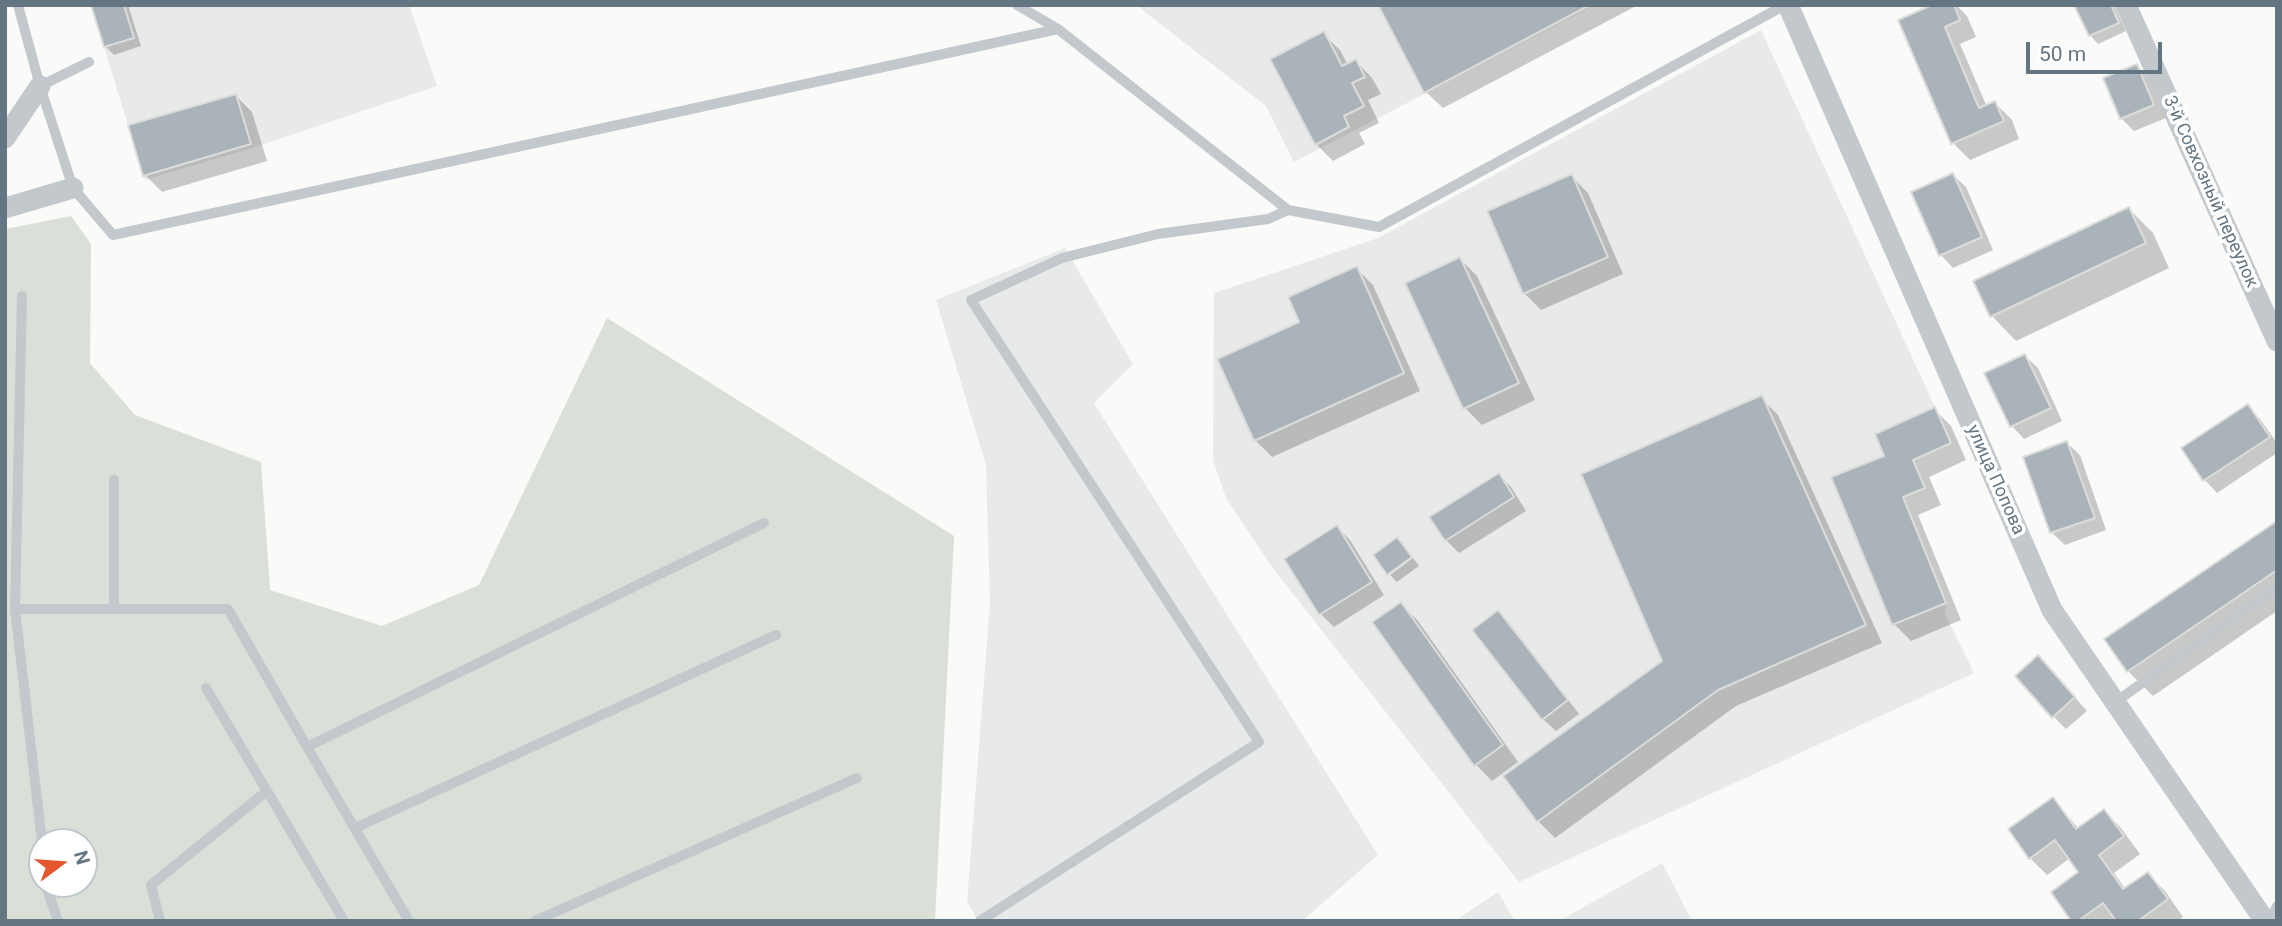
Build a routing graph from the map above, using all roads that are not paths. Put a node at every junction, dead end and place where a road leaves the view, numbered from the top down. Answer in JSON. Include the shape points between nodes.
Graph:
{"nodes":[{"id":1,"x":18,"y":5,"type":"edge"},
{"id":2,"x":1017,"y":5,"type":"edge"},
{"id":3,"x":1786,"y":5,"type":"edge"},
{"id":4,"x":2126,"y":5,"type":"edge"},
{"id":5,"x":1058,"y":29,"type":"junction"},
{"id":6,"x":89,"y":62,"type":"dead end"},
{"id":7,"x":40,"y":86,"type":"junction"},
{"id":8,"x":5,"y":138,"type":"edge"},
{"id":9,"x":73,"y":188,"type":"junction"},
{"id":10,"x":5,"y":208,"type":"edge"},
{"id":11,"x":1288,"y":211,"type":"junction"},
{"id":12,"x":22,"y":296,"type":"dead end"},
{"id":13,"x":2276,"y":337,"type":"edge"},
{"id":14,"x":114,"y":480,"type":"dead end"},
{"id":15,"x":764,"y":523,"type":"dead end"},
{"id":16,"x":2277,"y":587,"type":"edge"},
{"id":17,"x":15,"y":609,"type":"junction"},
{"id":18,"x":114,"y":609,"type":"junction"},
{"id":19,"x":776,"y":635,"type":"dead end"},
{"id":20,"x":206,"y":688,"type":"dead end"},
{"id":21,"x":2114,"y":703,"type":"junction"},
{"id":22,"x":307,"y":747,"type":"junction"},
{"id":23,"x":857,"y":778,"type":"dead end"},
{"id":24,"x":267,"y":791,"type":"junction"},
{"id":25,"x":40,"y":828,"type":"edge"},
{"id":26,"x":355,"y":828,"type":"junction"},
{"id":27,"x":51,"y":898,"type":"edge"},
{"id":28,"x":2277,"y":906,"type":"edge"},
{"id":29,"x":58,"y":921,"type":"edge"},
{"id":30,"x":160,"y":921,"type":"edge"},
{"id":31,"x":344,"y":921,"type":"edge"},
{"id":32,"x":409,"y":921,"type":"edge"},
{"id":33,"x":535,"y":921,"type":"edge"},
{"id":34,"x":980,"y":921,"type":"edge"},
{"id":35,"x":2267,"y":921,"type":"edge"}],
"edges":[{"from":1,"to":7,"type":"lane"},
{"from":2,"to":5,"type":"lane"},
{"from":3,"to":11,"type":"lane","via":[[1379,227]]},
{"from":3,"to":21,"type":"street","name":"улица Попова","via":[[2052,610]]},
{"from":4,"to":13,"type":"street","name":"3-й Совхозный переулок"},
{"from":5,"to":9,"type":"lane","via":[[113,234]]},
{"from":5,"to":11,"type":"lane"},
{"from":6,"to":7,"type":"lane"},
{"from":7,"to":8,"type":"street"},
{"from":7,"to":9,"type":"lane"},
{"from":9,"to":10,"type":"street"},
{"from":11,"to":34,"type":"lane","via":[[1268,219],[1158,234],[1062,258],[971,300],[1259,742]]},
{"from":12,"to":17,"type":"lane"},
{"from":14,"to":18,"type":"lane"},
{"from":15,"to":22,"type":"lane"},
{"from":16,"to":21,"type":"lane"},
{"from":17,"to":18,"type":"lane"},
{"from":17,"to":25,"type":"lane"},
{"from":18,"to":22,"type":"lane","via":[[228,609]]},
{"from":19,"to":26,"type":"lane"},
{"from":20,"to":24,"type":"lane"},
{"from":21,"to":35,"type":"street","name":"улица Попова"},
{"from":22,"to":26,"type":"lane"},
{"from":23,"to":33,"type":"lane"},
{"from":24,"to":30,"type":"lane","via":[[151,885]]},
{"from":24,"to":31,"type":"lane"},
{"from":26,"to":32,"type":"lane"},
{"from":27,"to":29,"type":"lane"},
{"from":28,"to":35,"type":"lane"}]}
